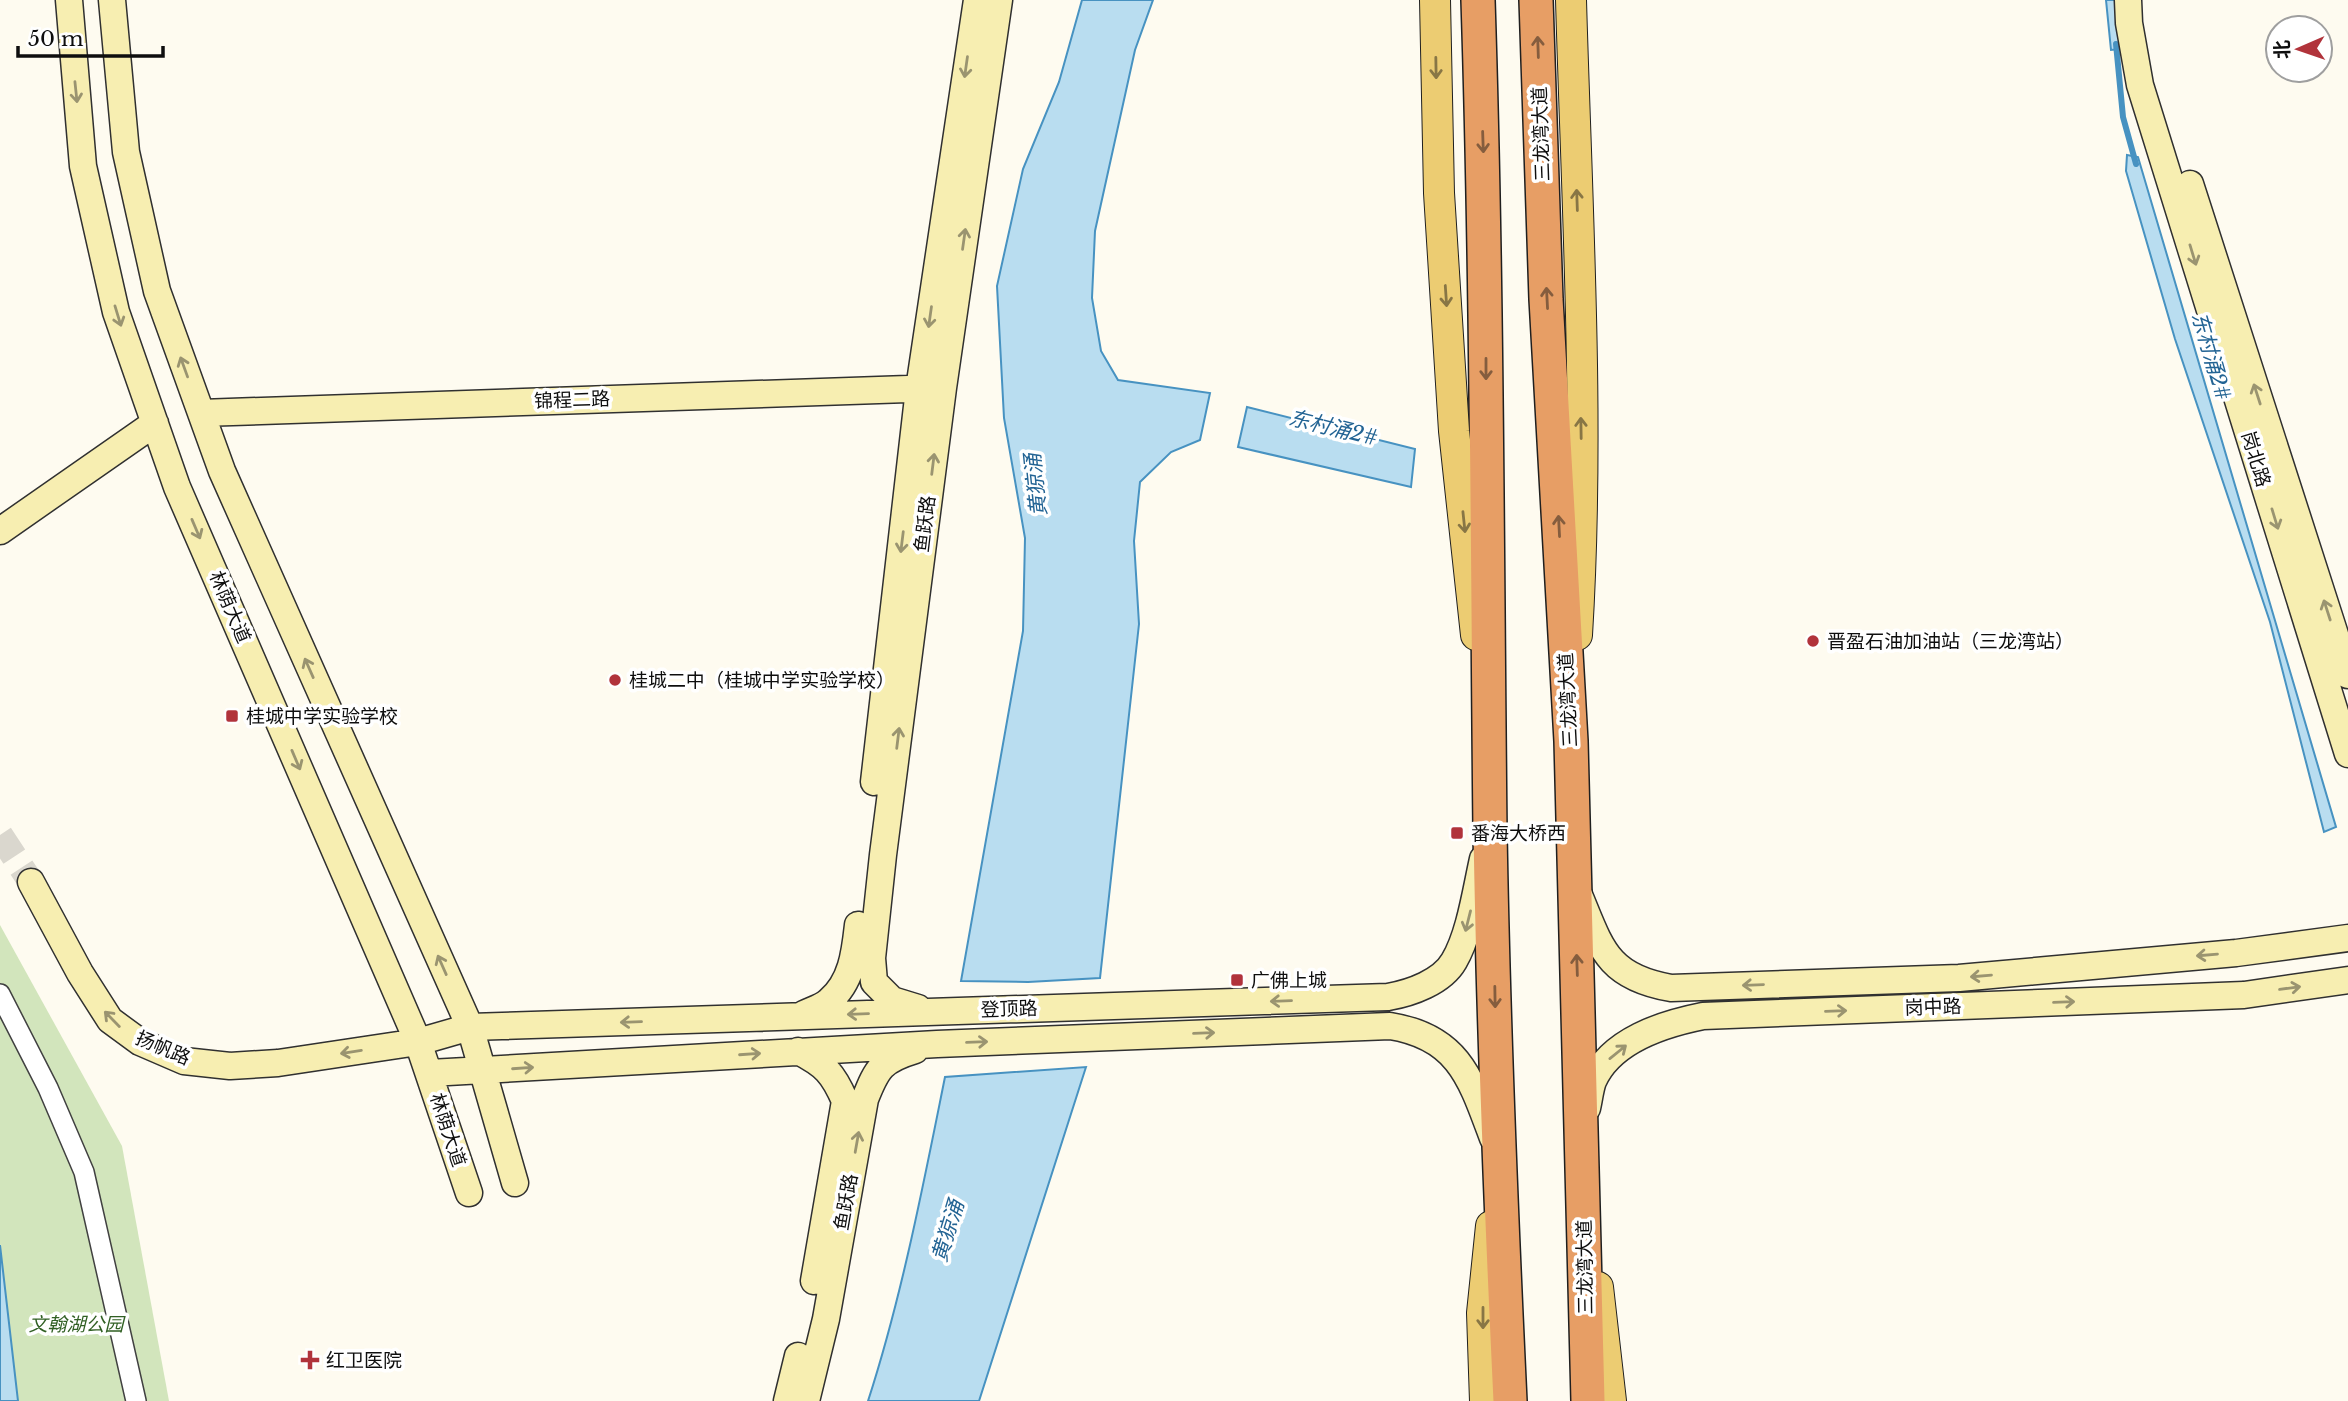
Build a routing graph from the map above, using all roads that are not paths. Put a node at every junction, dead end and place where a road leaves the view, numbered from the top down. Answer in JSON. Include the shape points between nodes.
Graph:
{"nodes":[{"id":1,"x":69,"y":0,"type":"edge"},
{"id":2,"x":112,"y":0,"type":"edge"},
{"id":3,"x":977,"y":0,"type":"edge"},
{"id":4,"x":999,"y":0,"type":"edge"},
{"id":5,"x":1435,"y":0,"type":"edge"},
{"id":6,"x":1478,"y":0,"type":"edge"},
{"id":7,"x":1536,"y":0,"type":"edge"},
{"id":8,"x":1571,"y":0,"type":"edge"},
{"id":9,"x":2128,"y":0,"type":"edge"},
{"id":10,"x":2143,"y":0,"type":"edge"},
{"id":11,"x":931,"y":388,"type":"junction"},
{"id":12,"x":201,"y":413,"type":"junction"},
{"id":13,"x":155,"y":422,"type":"junction"},
{"id":14,"x":0,"y":531,"type":"edge"},
{"id":15,"x":2348,"y":675,"type":"edge"},
{"id":16,"x":1570,"y":741,"type":"junction"},
{"id":17,"x":2348,"y":754,"type":"edge"},
{"id":18,"x":1490,"y":774,"type":"junction"},
{"id":19,"x":1490,"y":831,"type":"junction"},
{"id":20,"x":31,"y":882,"type":"tunnel mouth"},
{"id":21,"x":1575,"y":886,"type":"junction"},
{"id":22,"x":2348,"y":938,"type":"edge"},
{"id":23,"x":2348,"y":980,"type":"edge"},
{"id":24,"x":1671,"y":988,"type":"junction"},
{"id":25,"x":0,"y":994,"type":"edge"},
{"id":26,"x":1388,"y":997,"type":"junction"},
{"id":27,"x":933,"y":1012,"type":"junction"},
{"id":28,"x":799,"y":1016,"type":"junction"},
{"id":29,"x":1676,"y":1021,"type":"junction"},
{"id":30,"x":1390,"y":1026,"type":"junction"},
{"id":31,"x":470,"y":1027,"type":"junction"},
{"id":32,"x":418,"y":1042,"type":"junction"},
{"id":33,"x":937,"y":1044,"type":"junction"},
{"id":34,"x":798,"y":1051,"type":"junction"},
{"id":35,"x":482,"y":1071,"type":"junction"},
{"id":36,"x":430,"y":1073,"type":"junction"},
{"id":37,"x":1582,"y":1134,"type":"junction"},
{"id":38,"x":1499,"y":1152,"type":"junction"},
{"id":39,"x":516,"y":1183,"type":"dead end"},
{"id":40,"x":469,"y":1193,"type":"dead end"},
{"id":41,"x":136,"y":1401,"type":"edge"},
{"id":42,"x":787,"y":1401,"type":"edge"},
{"id":43,"x":806,"y":1401,"type":"edge"},
{"id":44,"x":1485,"y":1401,"type":"edge"},
{"id":45,"x":1510,"y":1401,"type":"edge"},
{"id":46,"x":1588,"y":1401,"type":"edge"},
{"id":47,"x":1611,"y":1401,"type":"edge"}],
"edges":[{"from":1,"to":13,"type":"street","name":"林荫大道","one_way":true,"via":[[83,166],[116,312]]},
{"from":12,"to":2,"type":"street","one_way":true,"via":[[157,291],[126,152]]},
{"from":3,"to":11,"type":"street","name":"鱼跃路","one_way":true},
{"from":11,"to":4,"type":"street","name":"鱼跃路","one_way":true},
{"from":5,"to":18,"type":"main road","one_way":true,"via":[[1439,193],[1454,432]]},
{"from":6,"to":18,"type":"highway","one_way":true},
{"from":16,"to":7,"type":"highway","name":"三龙湾大道","one_way":true,"via":[[1546,299]]},
{"from":16,"to":8,"type":"main road","one_way":true,"via":[[1583,541]]},
{"from":9,"to":17,"type":"street","name":"岗北路","one_way":true,"via":[[2140,85]]},
{"from":15,"to":10,"type":"street","name":"岗北路","one_way":true,"via":[[2154,74]]},
{"from":11,"to":12,"type":"street","name":"锦程二路"},
{"from":27,"to":11,"type":"street","name":"鱼跃路","one_way":true,"via":[[891,1000],[874,982],[872,958]]},
{"from":11,"to":28,"type":"street","name":"鱼跃路","one_way":true,"via":[[854,959],[828,1002]]},
{"from":31,"to":12,"type":"street","one_way":true,"via":[[222,471]]},
{"from":13,"to":14,"type":"street"},
{"from":13,"to":32,"type":"street","name":"林荫大道","one_way":true,"via":[[183,499]]},
{"from":16,"to":21,"type":"highway","name":"三龙湾大道"},
{"from":18,"to":19,"type":"highway"},
{"from":19,"to":26,"type":"street","name":"登顶路","one_way":true,"via":[[1454,962],[1431,982]]},
{"from":19,"to":38,"type":"highway","one_way":true},
{"from":32,"to":20,"type":"street","name":"扬帆路","one_way":true,"via":[[278,1063],[230,1066],[184,1061],[140,1041],[110,1020]]},
{"from":21,"to":24,"type":"street","name":"岗中路","via":[[1602,949],[1615,966]]},
{"from":37,"to":21,"type":"highway","name":"三龙湾大道","one_way":true},
{"from":22,"to":24,"type":"street","name":"岗中路","one_way":true,"via":[[1959,978]]},
{"from":29,"to":23,"type":"street","name":"岗中路","one_way":true,"via":[[1703,1016],[2244,995]]},
{"from":24,"to":29,"type":"street","via":[[1663,1000],[1665,1012]]},
{"from":25,"to":41,"type":"street","via":[[84,1172]]},
{"from":26,"to":27,"type":"street","name":"登顶路","one_way":true},
{"from":26,"to":30,"type":"street","via":[[1400,1001],[1407,1015]]},
{"from":27,"to":28,"type":"street","name":"登顶路","one_way":true},
{"from":28,"to":31,"type":"street","name":"登顶路","one_way":true},
{"from":37,"to":29,"type":"street","name":"岗中路","one_way":true,"via":[[1593,1082],[1607,1061],[1637,1037]]},
{"from":33,"to":30,"type":"street","name":"登顶路","one_way":true},
{"from":30,"to":38,"type":"street","name":"登顶路","via":[[1434,1039],[1459,1062]]},
{"from":31,"to":32,"type":"street","name":"登顶路"},
{"from":31,"to":35,"type":"street"},
{"from":32,"to":36,"type":"street","name":"林荫大道"},
{"from":33,"to":34,"type":"street","name":"登顶路"},
{"from":43,"to":33,"type":"street","name":"鱼跃路","one_way":true,"via":[[826,1319],[865,1099],[875,1073],[893,1056]]},
{"from":35,"to":34,"type":"street","name":"登顶路","one_way":true},
{"from":34,"to":42,"type":"street","name":"鱼跃路","via":[[820,1062],[836,1080],[845,1101],[809,1314]]},
{"from":35,"to":36,"type":"street","name":"登顶路"},
{"from":35,"to":39,"type":"street"},
{"from":36,"to":40,"type":"street","name":"林荫大道"},
{"from":37,"to":46,"type":"highway","name":"三龙湾大道"},
{"from":37,"to":47,"type":"main road"},
{"from":38,"to":44,"type":"main road","one_way":true,"via":[[1482,1312]]},
{"from":38,"to":45,"type":"highway"}]}
